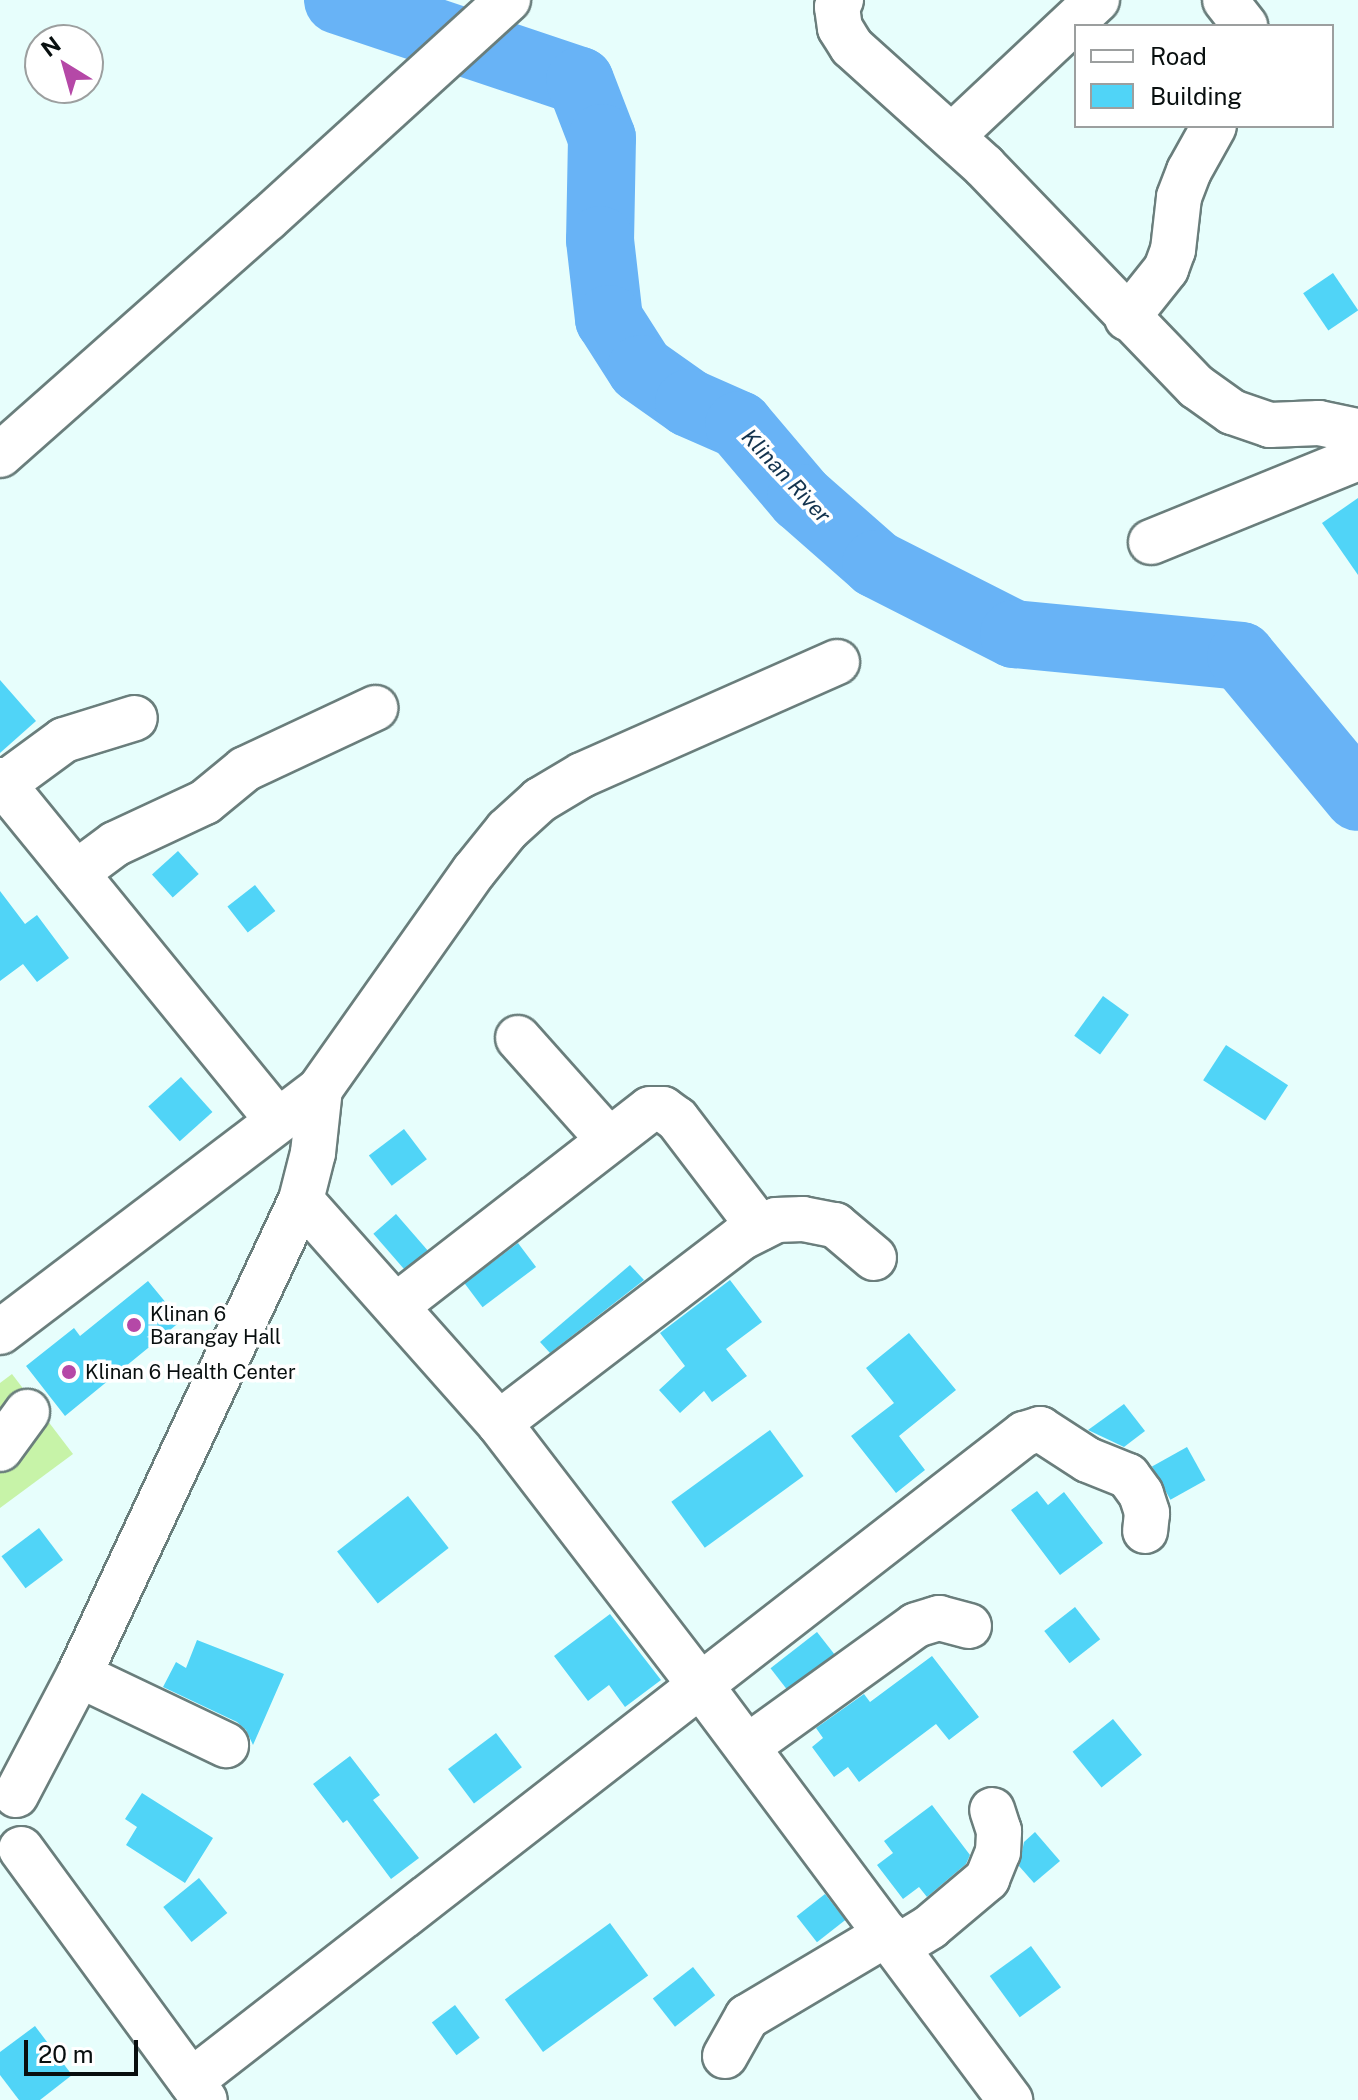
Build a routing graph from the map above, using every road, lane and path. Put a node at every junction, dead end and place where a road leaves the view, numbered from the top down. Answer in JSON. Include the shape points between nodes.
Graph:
{"nodes":[{"id":1,"x":508,"y":0,"type":"edge"},
{"id":2,"x":841,"y":0,"type":"edge"},
{"id":3,"x":1097,"y":0,"type":"edge"},
{"id":4,"x":1225,"y":0,"type":"edge"},
{"id":5,"x":1243,"y":24,"type":"edge"},
{"id":6,"x":1213,"y":128,"type":"edge"},
{"id":7,"x":952,"y":136,"type":"junction"},
{"id":8,"x":1127,"y":318,"type":"junction"},
{"id":9,"x":1358,"y":431,"type":"edge"},
{"id":10,"x":0,"y":455,"type":"edge"},
{"id":11,"x":1358,"y":458,"type":"edge"},
{"id":12,"x":1151,"y":542,"type":"dead end"},
{"id":13,"x":837,"y":662,"type":"dead end"},
{"id":14,"x":375,"y":708,"type":"dead end"},
{"id":15,"x":135,"y":718,"type":"dead end"},
{"id":16,"x":2,"y":782,"type":"edge"},
{"id":17,"x":76,"y":873,"type":"junction"},
{"id":18,"x":518,"y":1038,"type":"dead end"},
{"id":19,"x":320,"y":1089,"type":"junction"},
{"id":20,"x":276,"y":1119,"type":"junction"},
{"id":21,"x":608,"y":1139,"type":"junction"},
{"id":22,"x":301,"y":1200,"type":"junction"},
{"id":23,"x":760,"y":1228,"type":"junction"},
{"id":24,"x":874,"y":1258,"type":"dead end"},
{"id":25,"x":396,"y":1306,"type":"junction"},
{"id":26,"x":0,"y":1332,"type":"edge"},
{"id":27,"x":27,"y":1412,"type":"dead end"},
{"id":28,"x":499,"y":1423,"type":"junction"},
{"id":29,"x":0,"y":1449,"type":"edge"},
{"id":30,"x":1145,"y":1531,"type":"dead end"},
{"id":31,"x":969,"y":1626,"type":"dead end"},
{"id":32,"x":79,"y":1675,"type":"junction"},
{"id":33,"x":701,"y":1686,"type":"junction"},
{"id":34,"x":226,"y":1745,"type":"dead end"},
{"id":35,"x":747,"y":1747,"type":"junction"},
{"id":36,"x":8,"y":1793,"type":"edge"},
{"id":37,"x":992,"y":1810,"type":"dead end"},
{"id":38,"x":10,"y":1852,"type":"edge"},
{"id":39,"x":892,"y":1941,"type":"junction"},
{"id":40,"x":725,"y":2056,"type":"dead end"},
{"id":41,"x":198,"y":2090,"type":"edge"},
{"id":42,"x":1010,"y":2100,"type":"edge"}],
"edges":[{"from":1,"to":10,"type":"street"},
{"from":2,"to":7,"type":"street","via":[[840,28],[852,47]]},
{"from":3,"to":7,"type":"street"},
{"from":4,"to":5,"type":"street"},
{"from":6,"to":8,"type":"street","via":[[1179,197],[1166,269]]},
{"from":7,"to":8,"type":"street"},
{"from":8,"to":9,"type":"street","via":[[1197,387],[1232,412],[1270,425],[1319,423]]},
{"from":11,"to":12,"type":"street"},
{"from":13,"to":19,"type":"street","via":[[582,775],[540,800],[474,871]]},
{"from":14,"to":17,"type":"street","via":[[245,769],[205,802],[115,844]]},
{"from":15,"to":16,"type":"street","via":[[64,740]]},
{"from":16,"to":17,"type":"street"},
{"from":17,"to":20,"type":"street"},
{"from":18,"to":21,"type":"street"},
{"from":19,"to":20,"type":"street"},
{"from":19,"to":22,"type":"street"},
{"from":20,"to":26,"type":"street"},
{"from":21,"to":23,"type":"street","via":[[650,1109],[663,1109],[677,1119]]},
{"from":21,"to":25,"type":"street"},
{"from":22,"to":25,"type":"street"},
{"from":22,"to":32,"type":"street"},
{"from":23,"to":24,"type":"street","via":[[776,1220],[835,1225]]},
{"from":23,"to":28,"type":"street"},
{"from":25,"to":28,"type":"street"},
{"from":27,"to":29,"type":"street"},
{"from":28,"to":33,"type":"street"},
{"from":30,"to":33,"type":"street","via":[[1147,1513],[1128,1476],[1088,1460],[1040,1429],[1024,1434]]},
{"from":31,"to":35,"type":"street","via":[[939,1618],[916,1625]]},
{"from":32,"to":34,"type":"street"},
{"from":32,"to":36,"type":"street"},
{"from":33,"to":35,"type":"street"},
{"from":33,"to":41,"type":"street"},
{"from":35,"to":39,"type":"street"},
{"from":36,"to":38,"type":"street","via":[[31,1810],[33,1821],[33,1832]]},
{"from":37,"to":39,"type":"street","via":[[998,1852],[987,1879],[930,1927]]},
{"from":38,"to":41,"type":"street"},
{"from":39,"to":40,"type":"street","via":[[747,2017]]},
{"from":39,"to":42,"type":"street"}]}
